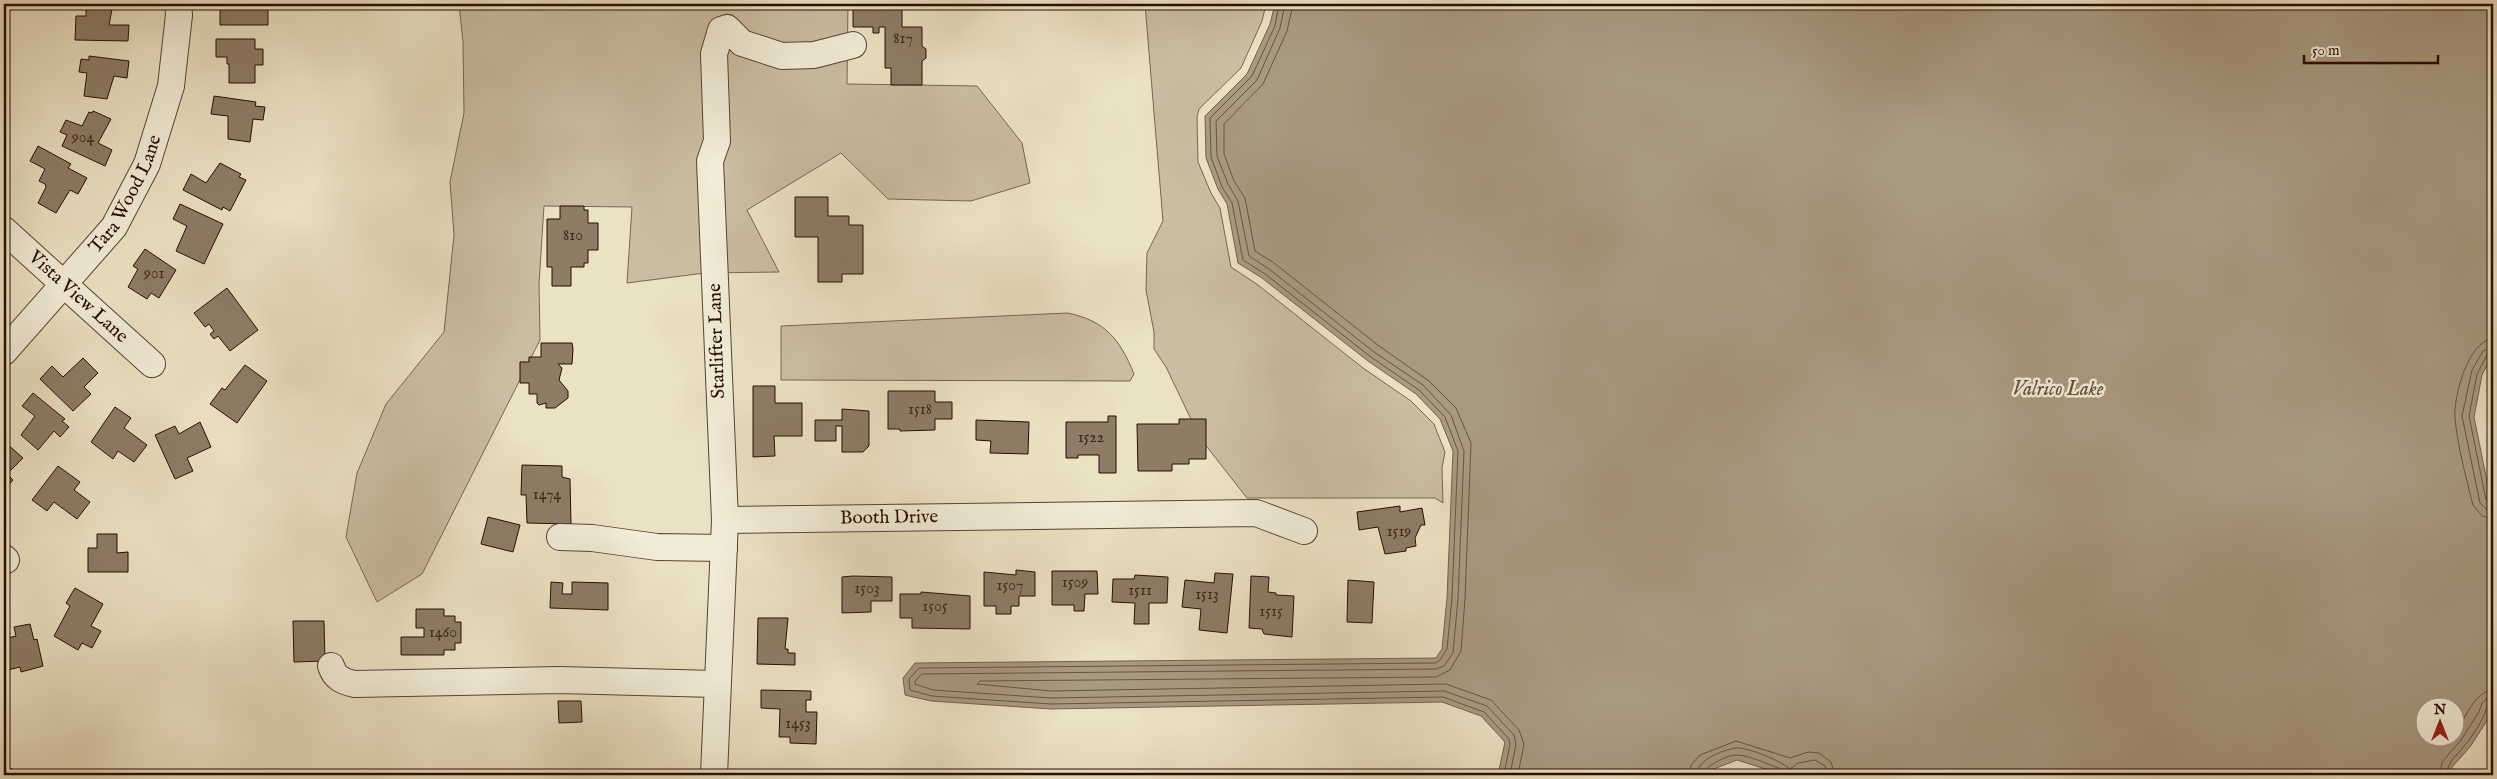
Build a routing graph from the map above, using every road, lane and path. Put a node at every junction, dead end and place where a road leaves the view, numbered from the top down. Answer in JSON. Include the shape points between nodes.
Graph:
{"nodes":[{"id":1,"x":178,"y":4,"type":"edge"},
{"id":2,"x":853,"y":45,"type":"dead end"},
{"id":3,"x":4,"y":230,"type":"edge"},
{"id":4,"x":64,"y":284,"type":"junction"},
{"id":5,"x":4,"y":352,"type":"edge"},
{"id":6,"x":152,"y":364,"type":"dead end"},
{"id":7,"x":725,"y":520,"type":"junction"},
{"id":8,"x":1304,"y":531,"type":"dead end"},
{"id":9,"x":560,"y":537,"type":"dead end"},
{"id":10,"x":724,"y":548,"type":"junction"},
{"id":11,"x":331,"y":666,"type":"dead end"},
{"id":12,"x":716,"y":684,"type":"junction"},
{"id":13,"x":714,"y":775,"type":"edge"}],
"edges":[{"from":1,"to":4,"type":"street","name":"Tara Wood Lane","via":[[171,86],[147,164],[114,227]]},
{"from":2,"to":7,"type":"street","name":"Starlifter Lane","via":[[814,55],[782,56],[742,44],[727,28],[721,30],[714,54],[717,141],[710,161]]},
{"from":3,"to":4,"type":"street","name":"Vista View Lane"},
{"from":4,"to":5,"type":"street","name":"Tara Wood Lane"},
{"from":4,"to":6,"type":"street","name":"Vista View Lane"},
{"from":7,"to":8,"type":"street","name":"Booth Drive","via":[[1256,513]]},
{"from":7,"to":10,"type":"street"},
{"from":9,"to":10,"type":"street","via":[[657,547]]},
{"from":10,"to":12,"type":"street"},
{"from":11,"to":12,"type":"street","via":[[341,681],[354,684],[559,680]]},
{"from":12,"to":13,"type":"street"}]}
